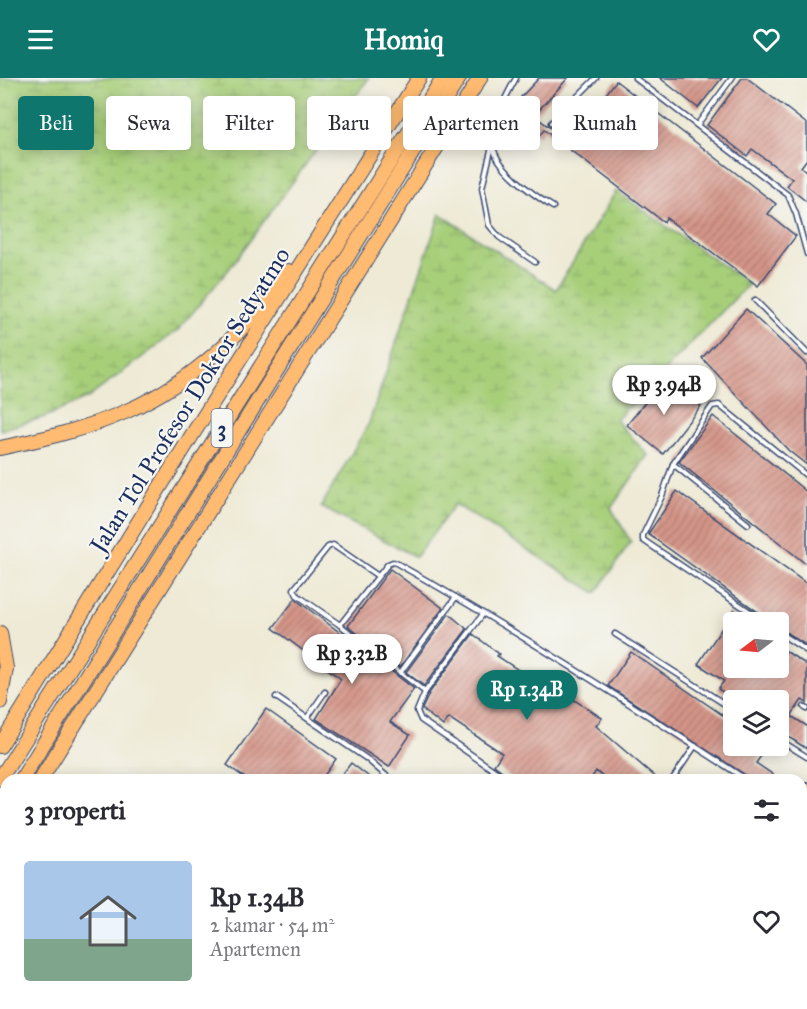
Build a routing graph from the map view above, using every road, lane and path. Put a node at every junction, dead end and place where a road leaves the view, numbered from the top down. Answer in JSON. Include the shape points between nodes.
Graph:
{"nodes":[{"id":1,"x":417,"y":78,"type":"edge"},
{"id":2,"x":443,"y":78,"type":"edge"},
{"id":3,"x":459,"y":78,"type":"edge"},
{"id":4,"x":480,"y":78,"type":"edge"},
{"id":5,"x":516,"y":78,"type":"edge"},
{"id":6,"x":597,"y":78,"type":"edge"},
{"id":7,"x":635,"y":78,"type":"edge"},
{"id":8,"x":732,"y":78,"type":"edge"},
{"id":9,"x":506,"y":96,"type":"edge"},
{"id":10,"x":551,"y":123,"type":"dead end"},
{"id":11,"x":697,"y":125,"type":"junction"},
{"id":12,"x":492,"y":150,"type":"edge"},
{"id":13,"x":495,"y":150,"type":"edge"},
{"id":14,"x":552,"y":207,"type":"dead end"},
{"id":15,"x":807,"y":254,"type":"edge"},
{"id":16,"x":535,"y":262,"type":"dead end"},
{"id":17,"x":755,"y":300,"type":"dead end"},
{"id":18,"x":807,"y":353,"type":"edge"},
{"id":19,"x":0,"y":448,"type":"edge"},
{"id":20,"x":673,"y":464,"type":"junction"},
{"id":21,"x":807,"y":476,"type":"edge"},
{"id":22,"x":748,"y":524,"type":"dead end"},
{"id":23,"x":378,"y":576,"type":"junction"},
{"id":24,"x":456,"y":597,"type":"junction"},
{"id":25,"x":750,"y":612,"type":"edge"},
{"id":26,"x":483,"y":614,"type":"junction"},
{"id":27,"x":340,"y":625,"type":"junction"},
{"id":28,"x":0,"y":633,"type":"edge"},
{"id":29,"x":615,"y":634,"type":"dead end"},
{"id":30,"x":789,"y":639,"type":"edge"},
{"id":31,"x":807,"y":651,"type":"edge"},
{"id":32,"x":400,"y":673,"type":"junction"},
{"id":33,"x":325,"y":692,"type":"dead end"},
{"id":34,"x":425,"y":692,"type":"junction"},
{"id":35,"x":276,"y":697,"type":"dead end"},
{"id":36,"x":0,"y":702,"type":"edge"},
{"id":37,"x":723,"y":703,"type":"edge"},
{"id":38,"x":307,"y":718,"type":"junction"},
{"id":39,"x":0,"y":746,"type":"edge"},
{"id":40,"x":695,"y":746,"type":"junction"},
{"id":41,"x":789,"y":746,"type":"edge"},
{"id":42,"x":807,"y":757,"type":"edge"},
{"id":43,"x":3,"y":774,"type":"edge"},
{"id":44,"x":25,"y":774,"type":"edge"},
{"id":45,"x":44,"y":774,"type":"edge"},
{"id":46,"x":384,"y":774,"type":"edge"},
{"id":47,"x":499,"y":774,"type":"edge"},
{"id":48,"x":676,"y":774,"type":"edge"},
{"id":49,"x":738,"y":774,"type":"edge"}],
"edges":[{"from":1,"to":19,"type":"highway","via":[[284,276],[239,332],[215,354],[158,395],[128,411],[62,434]]},
{"from":1,"to":39,"type":"highway","name":"Jalan Tol Profesor Doktor Sedyatmo","number":"3"},
{"from":2,"to":43,"type":"highway","name":"Jalan Tol Profesor Doktor Sedyatmo","number":"3"},
{"from":3,"to":44,"type":"highway","number":"3"},
{"from":4,"to":45,"type":"highway","number":"3"},
{"from":5,"to":9,"type":"lane"},
{"from":6,"to":10,"type":"lane"},
{"from":7,"to":11,"type":"lane"},
{"from":8,"to":11,"type":"lane"},
{"from":11,"to":15,"type":"lane","via":[[788,195]]},
{"from":12,"to":16,"type":"lane","via":[[482,188],[489,225],[499,237]]},
{"from":13,"to":14,"type":"lane","via":[[498,160],[519,182]]},
{"from":17,"to":18,"type":"lane"},
{"from":20,"to":21,"type":"lane","via":[[712,406],[719,405]]},
{"from":20,"to":22,"type":"lane"},
{"from":20,"to":25,"type":"lane","via":[[643,540]]},
{"from":23,"to":24,"type":"lane","via":[[393,562]]},
{"from":23,"to":27,"type":"lane"},
{"from":23,"to":27,"type":"lane","via":[[331,546],[295,587],[297,594]]},
{"from":24,"to":26,"type":"lane"},
{"from":24,"to":32,"type":"lane"},
{"from":26,"to":34,"type":"lane"},
{"from":26,"to":40,"type":"lane"},
{"from":27,"to":32,"type":"lane"},
{"from":28,"to":36,"type":"highway","via":[[6,668]]},
{"from":29,"to":37,"type":"lane"},
{"from":30,"to":31,"type":"lane"},
{"from":32,"to":34,"type":"lane"},
{"from":33,"to":38,"type":"lane"},
{"from":34,"to":47,"type":"lane","via":[[417,711],[421,720]]},
{"from":35,"to":38,"type":"lane"},
{"from":38,"to":46,"type":"lane"},
{"from":40,"to":48,"type":"lane"},
{"from":40,"to":49,"type":"lane"},
{"from":41,"to":42,"type":"lane"}]}
